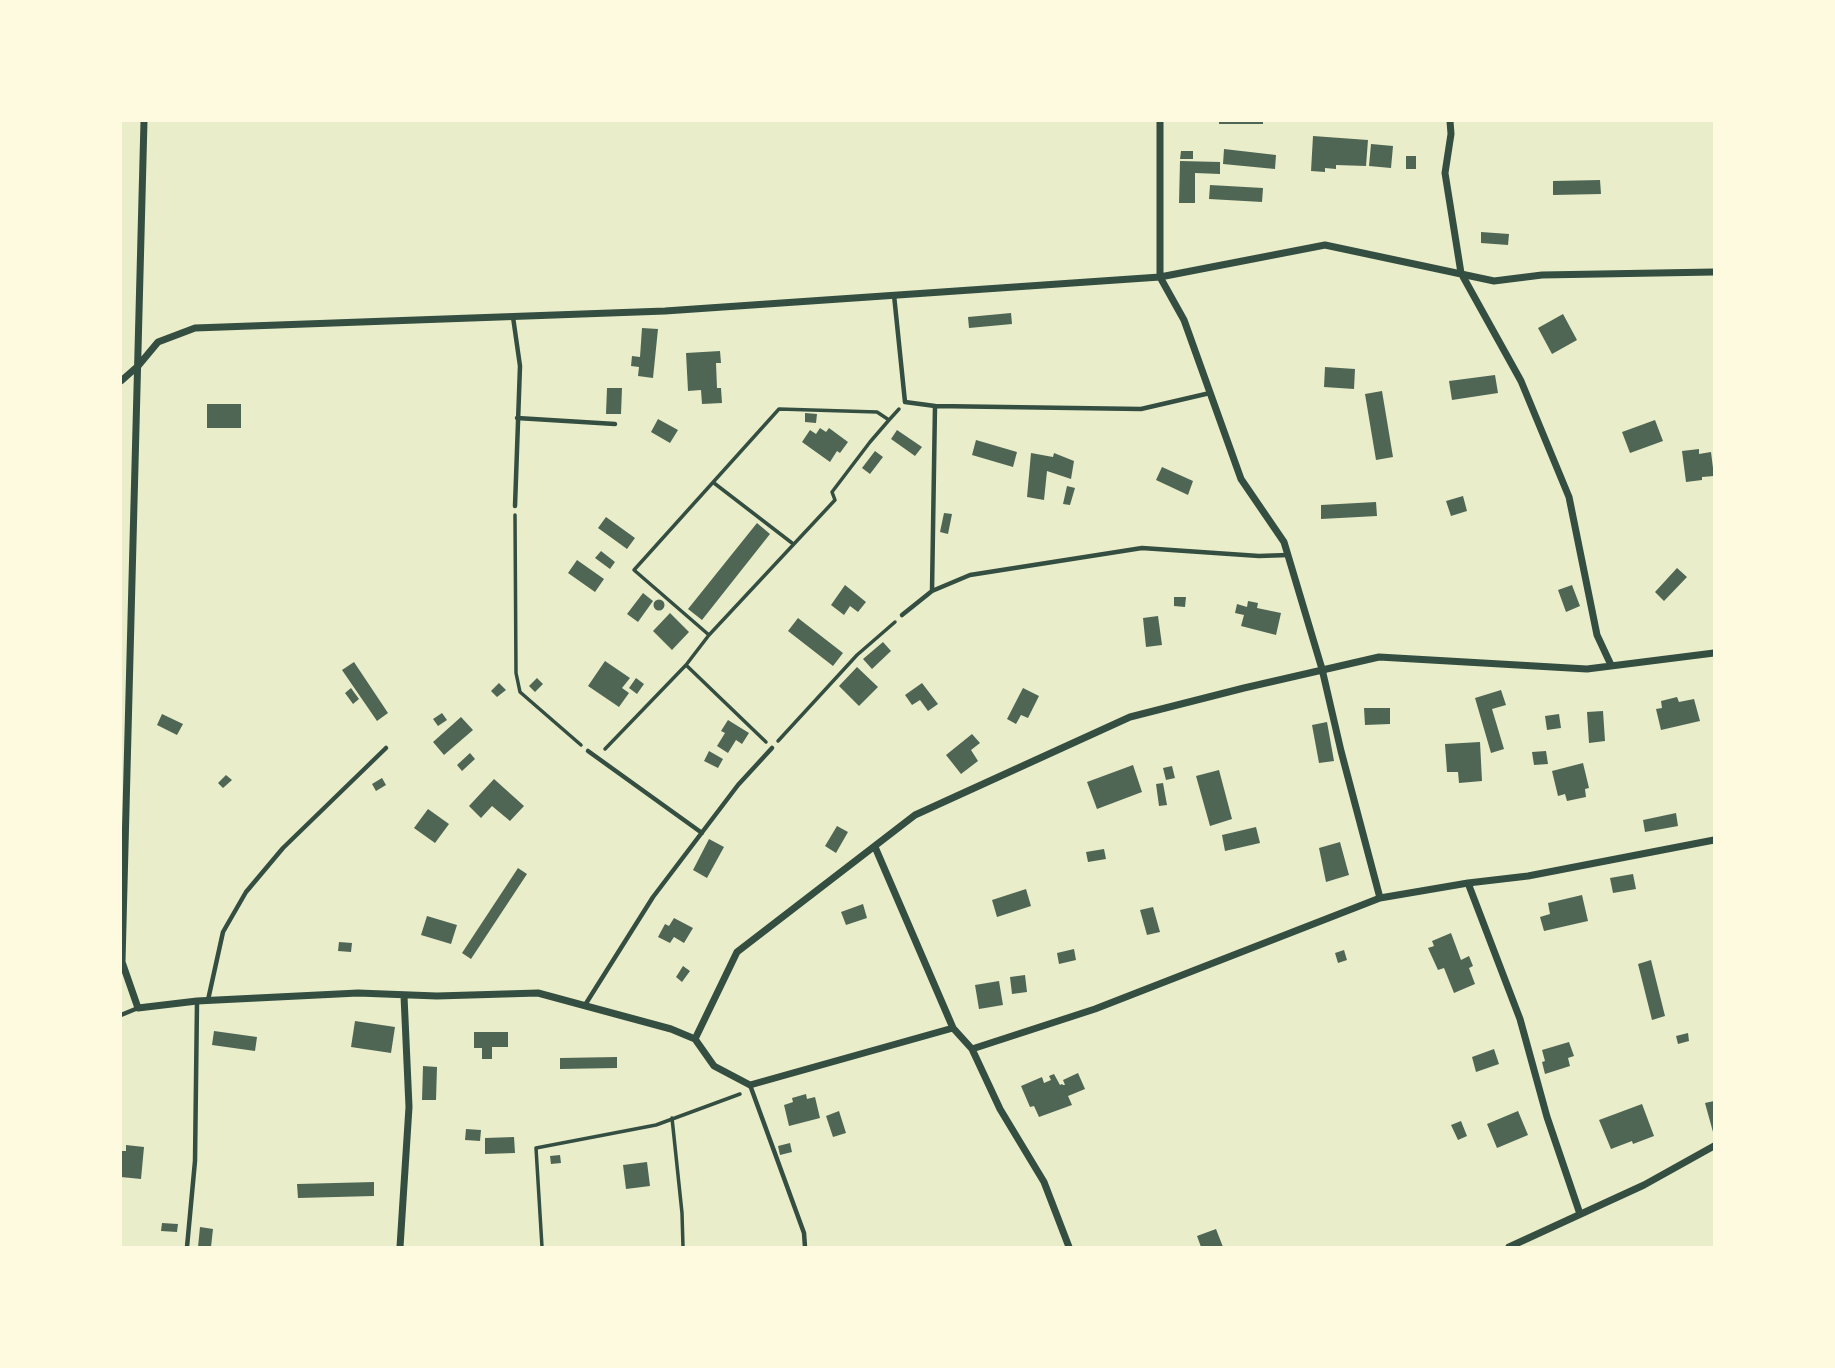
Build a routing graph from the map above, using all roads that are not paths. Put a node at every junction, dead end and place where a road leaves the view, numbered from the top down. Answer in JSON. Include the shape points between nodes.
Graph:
{"nodes":[{"id":1,"x":144,"y":121,"type":"edge"},
{"id":2,"x":1160,"y":121,"type":"edge"},
{"id":3,"x":1450,"y":121,"type":"edge"},
{"id":4,"x":1714,"y":272,"type":"edge"},
{"id":5,"x":1461,"y":273,"type":"junction"},
{"id":6,"x":1160,"y":277,"type":"junction"},
{"id":7,"x":894,"y":295,"type":"junction"},
{"id":8,"x":513,"y":317,"type":"junction"},
{"id":9,"x":138,"y":366,"type":"junction"},
{"id":10,"x":121,"y":381,"type":"edge"},
{"id":11,"x":1211,"y":393,"type":"junction"},
{"id":12,"x":934,"y":406,"type":"junction"},
{"id":13,"x":517,"y":418,"type":"junction"},
{"id":14,"x":615,"y":424,"type":"dead end"},
{"id":15,"x":515,"y":506,"type":"road end"},
{"id":16,"x":1288,"y":555,"type":"junction"},
{"id":17,"x":932,"y":591,"type":"junction"},
{"id":18,"x":902,"y":615,"type":"road end"},
{"id":19,"x":1714,"y":653,"type":"edge"},
{"id":20,"x":1611,"y":665,"type":"junction"},
{"id":21,"x":1322,"y":669,"type":"junction"},
{"id":22,"x":386,"y":748,"type":"dead end"},
{"id":23,"x":772,"y":748,"type":"road end"},
{"id":24,"x":588,"y":751,"type":"road end"},
{"id":25,"x":702,"y":833,"type":"junction"},
{"id":26,"x":1714,"y":840,"type":"edge"},
{"id":27,"x":875,"y":847,"type":"junction"},
{"id":28,"x":1468,"y":883,"type":"junction"},
{"id":29,"x":1380,"y":898,"type":"junction"},
{"id":30,"x":404,"y":996,"type":"junction"},
{"id":31,"x":208,"y":1000,"type":"junction"},
{"id":32,"x":197,"y":1001,"type":"junction"},
{"id":33,"x":585,"y":1005,"type":"junction"},
{"id":34,"x":138,"y":1008,"type":"junction"},
{"id":35,"x":121,"y":1015,"type":"edge"},
{"id":36,"x":953,"y":1028,"type":"junction"},
{"id":37,"x":695,"y":1039,"type":"junction"},
{"id":38,"x":972,"y":1049,"type":"junction"},
{"id":39,"x":750,"y":1086,"type":"junction"},
{"id":40,"x":1714,"y":1146,"type":"edge"},
{"id":41,"x":1580,"y":1214,"type":"junction"},
{"id":42,"x":187,"y":1247,"type":"edge"},
{"id":43,"x":400,"y":1247,"type":"edge"},
{"id":44,"x":805,"y":1247,"type":"edge"},
{"id":45,"x":1069,"y":1247,"type":"edge"},
{"id":46,"x":1509,"y":1247,"type":"edge"}],
"edges":[{"from":1,"to":9,"type":"street"},
{"from":2,"to":6,"type":"street"},
{"from":3,"to":5,"type":"street","via":[[1445,173]]},
{"from":4,"to":5,"type":"street","via":[[1542,275],[1494,281]]},
{"from":5,"to":6,"type":"street","via":[[1325,245]]},
{"from":5,"to":20,"type":"street","via":[[1521,381],[1569,497],[1597,635]]},
{"from":6,"to":7,"type":"street"},
{"from":6,"to":11,"type":"street","via":[[1184,320]]},
{"from":7,"to":8,"type":"street"},
{"from":7,"to":12,"type":"lane","via":[[905,402]]},
{"from":8,"to":9,"type":"street","via":[[195,328],[158,342]]},
{"from":8,"to":13,"type":"lane","via":[[520,366]]},
{"from":9,"to":10,"type":"street"},
{"from":9,"to":34,"type":"street","via":[[122,962]]},
{"from":11,"to":12,"type":"lane","via":[[1141,409]]},
{"from":11,"to":16,"type":"street","via":[[1241,479]]},
{"from":12,"to":17,"type":"lane"},
{"from":13,"to":14,"type":"lane"},
{"from":13,"to":15,"type":"lane"},
{"from":16,"to":17,"type":"lane","via":[[1142,548],[970,575]]},
{"from":16,"to":21,"type":"street"},
{"from":17,"to":18,"type":"lane"},
{"from":19,"to":20,"type":"street"},
{"from":20,"to":21,"type":"street","via":[[1587,669],[1379,657]]},
{"from":21,"to":27,"type":"street","via":[[1130,718],[915,815]]},
{"from":21,"to":29,"type":"street"},
{"from":22,"to":31,"type":"lane","via":[[283,848],[247,892],[223,932]]},
{"from":23,"to":25,"type":"lane"},
{"from":24,"to":25,"type":"lane"},
{"from":25,"to":33,"type":"lane","via":[[653,897]]},
{"from":26,"to":28,"type":"street"},
{"from":27,"to":36,"type":"street"},
{"from":27,"to":37,"type":"street","via":[[737,952]]},
{"from":28,"to":29,"type":"street"},
{"from":28,"to":41,"type":"street","via":[[1520,1019]]},
{"from":29,"to":38,"type":"street","via":[[1095,1009]]},
{"from":30,"to":31,"type":"street","via":[[358,993]]},
{"from":30,"to":33,"type":"street","via":[[538,993]]},
{"from":30,"to":43,"type":"street","via":[[409,1107]]},
{"from":31,"to":32,"type":"street"},
{"from":32,"to":34,"type":"street"},
{"from":32,"to":42,"type":"lane","via":[[195,1161]]},
{"from":33,"to":37,"type":"street"},
{"from":34,"to":35,"type":"lane"},
{"from":36,"to":38,"type":"street"},
{"from":36,"to":39,"type":"street"},
{"from":37,"to":39,"type":"street","via":[[714,1066]]},
{"from":38,"to":45,"type":"street","via":[[1000,1109],[1044,1182]]},
{"from":39,"to":44,"type":"lane","via":[[804,1233]]},
{"from":40,"to":41,"type":"street"},
{"from":41,"to":46,"type":"street"}]}
